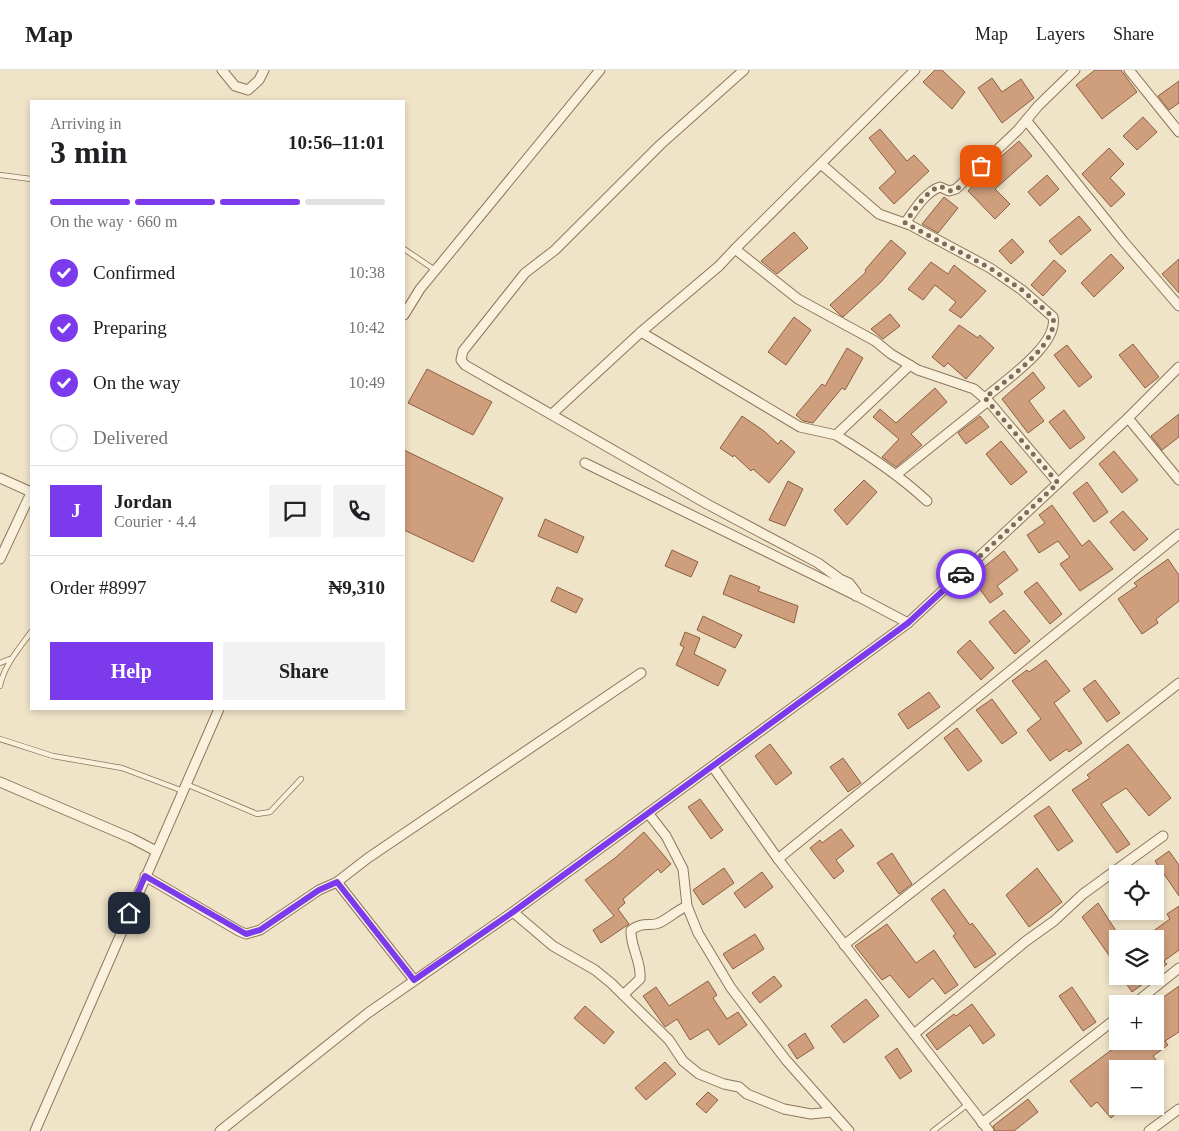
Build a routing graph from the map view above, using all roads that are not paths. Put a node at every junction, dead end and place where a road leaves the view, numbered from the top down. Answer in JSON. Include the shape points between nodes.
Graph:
{"nodes":[{"id":1,"x":222,"y":70,"type":"edge"},
{"id":2,"x":264,"y":70,"type":"edge"},
{"id":3,"x":600,"y":70,"type":"edge"},
{"id":4,"x":744,"y":70,"type":"edge"},
{"id":5,"x":1075,"y":70,"type":"edge"},
{"id":6,"x":1129,"y":70,"type":"edge"},
{"id":7,"x":911,"y":71,"type":"edge"},
{"id":8,"x":1026,"y":120,"type":"junction"},
{"id":9,"x":1179,"y":132,"type":"edge"},
{"id":10,"x":821,"y":164,"type":"junction"},
{"id":11,"x":0,"y":175,"type":"edge"},
{"id":12,"x":30,"y":178,"type":"edge"},
{"id":13,"x":905,"y":223,"type":"junction"},
{"id":14,"x":735,"y":249,"type":"junction"},
{"id":15,"x":405,"y":250,"type":"edge"},
{"id":16,"x":436,"y":271,"type":"junction"},
{"id":17,"x":1179,"y":306,"type":"edge"},
{"id":18,"x":405,"y":313,"type":"edge"},
{"id":19,"x":641,"y":332,"type":"junction"},
{"id":20,"x":910,"y":365,"type":"junction"},
{"id":21,"x":1179,"y":368,"type":"edge"},
{"id":22,"x":986,"y":399,"type":"junction"},
{"id":23,"x":552,"y":414,"type":"junction"},
{"id":24,"x":1128,"y":418,"type":"junction"},
{"id":25,"x":836,"y":435,"type":"junction"},
{"id":26,"x":585,"y":463,"type":"dead end"},
{"id":27,"x":897,"y":474,"type":"junction"},
{"id":28,"x":0,"y":478,"type":"edge"},
{"id":29,"x":1179,"y":480,"type":"edge"},
{"id":30,"x":1058,"y":483,"type":"junction"},
{"id":31,"x":30,"y":492,"type":"edge"},
{"id":32,"x":30,"y":494,"type":"edge"},
{"id":33,"x":927,"y":502,"type":"dead end"},
{"id":34,"x":1179,"y":534,"type":"edge"},
{"id":35,"x":0,"y":559,"type":"edge"},
{"id":36,"x":856,"y":596,"type":"junction"},
{"id":37,"x":908,"y":623,"type":"junction"},
{"id":38,"x":30,"y":633,"type":"edge"},
{"id":39,"x":11,"y":659,"type":"junction"},
{"id":40,"x":0,"y":663,"type":"edge"},
{"id":41,"x":641,"y":673,"type":"dead end"},
{"id":42,"x":1179,"y":682,"type":"edge"},
{"id":43,"x":0,"y":686,"type":"edge"},
{"id":44,"x":219,"y":710,"type":"edge"},
{"id":45,"x":0,"y":739,"type":"edge"},
{"id":46,"x":713,"y":767,"type":"junction"},
{"id":47,"x":301,"y":779,"type":"dead end"},
{"id":48,"x":0,"y":782,"type":"edge"},
{"id":49,"x":185,"y":787,"type":"junction"},
{"id":50,"x":648,"y":813,"type":"junction"},
{"id":51,"x":1163,"y":836,"type":"dead end"},
{"id":52,"x":156,"y":851,"type":"junction"},
{"id":53,"x":778,"y":859,"type":"junction"},
{"id":54,"x":145,"y":876,"type":"junction"},
{"id":55,"x":337,"y":882,"type":"junction"},
{"id":56,"x":687,"y":906,"type":"junction"},
{"id":57,"x":513,"y":912,"type":"junction"},
{"id":58,"x":844,"y":945,"type":"junction"},
{"id":59,"x":1179,"y":968,"type":"edge"},
{"id":60,"x":414,"y":980,"type":"junction"},
{"id":61,"x":622,"y":995,"type":"junction"},
{"id":62,"x":1145,"y":995,"type":"edge"},
{"id":63,"x":1109,"y":1024,"type":"edge"},
{"id":64,"x":914,"y":1034,"type":"junction"},
{"id":65,"x":968,"y":1104,"type":"junction"},
{"id":66,"x":1179,"y":1109,"type":"edge"},
{"id":67,"x":831,"y":1112,"type":"junction"},
{"id":68,"x":982,"y":1123,"type":"junction"},
{"id":69,"x":35,"y":1131,"type":"edge"},
{"id":70,"x":220,"y":1131,"type":"edge"},
{"id":71,"x":849,"y":1131,"type":"edge"},
{"id":72,"x":933,"y":1131,"type":"edge"},
{"id":73,"x":989,"y":1131,"type":"edge"},
{"id":74,"x":1150,"y":1131,"type":"edge"}],
"edges":[{"from":1,"to":2,"type":"street","via":[[235,86],[248,90]]},
{"from":3,"to":16,"type":"street"},
{"from":4,"to":23,"type":"street","via":[[660,146],[555,250],[526,273],[463,351],[461,360],[465,365]]},
{"from":5,"to":8,"type":"street"},
{"from":6,"to":9,"type":"street"},
{"from":7,"to":10,"type":"street"},
{"from":8,"to":13,"type":"street","via":[[956,190],[935,188]]},
{"from":8,"to":17,"type":"street"},
{"from":10,"to":13,"type":"street","via":[[879,214]]},
{"from":10,"to":14,"type":"street"},
{"from":11,"to":12,"type":"lane"},
{"from":13,"to":22,"type":"street","via":[[990,268],[1053,317],[1053,331],[1048,341]]},
{"from":14,"to":19,"type":"street"},
{"from":14,"to":20,"type":"street","via":[[798,299],[875,341]]},
{"from":15,"to":16,"type":"lane"},
{"from":16,"to":18,"type":"street"},
{"from":19,"to":23,"type":"street"},
{"from":19,"to":25,"type":"street","via":[[800,427]]},
{"from":20,"to":22,"type":"street","via":[[974,389]]},
{"from":20,"to":25,"type":"street"},
{"from":21,"to":24,"type":"street"},
{"from":22,"to":27,"type":"street"},
{"from":22,"to":30,"type":"street"},
{"from":23,"to":36,"type":"street","via":[[707,504],[818,563],[849,584]]},
{"from":24,"to":29,"type":"street"},
{"from":24,"to":30,"type":"street"},
{"from":25,"to":27,"type":"street"},
{"from":26,"to":36,"type":"street"},
{"from":27,"to":33,"type":"street"},
{"from":28,"to":31,"type":"street"},
{"from":30,"to":37,"type":"street"},
{"from":32,"to":35,"type":"street"},
{"from":34,"to":53,"type":"street"},
{"from":36,"to":37,"type":"street"},
{"from":37,"to":46,"type":"street"},
{"from":38,"to":39,"type":"lane"},
{"from":39,"to":40,"type":"lane"},
{"from":39,"to":43,"type":"lane"},
{"from":41,"to":55,"type":"street"},
{"from":42,"to":58,"type":"street"},
{"from":44,"to":49,"type":"street"},
{"from":45,"to":49,"type":"lane","via":[[53,756],[122,768]]},
{"from":46,"to":50,"type":"street"},
{"from":46,"to":53,"type":"street"},
{"from":47,"to":49,"type":"lane","via":[[270,812],[264,814]]},
{"from":48,"to":52,"type":"street"},
{"from":49,"to":52,"type":"street"},
{"from":50,"to":56,"type":"street","via":[[666,836],[683,868]]},
{"from":50,"to":57,"type":"street"},
{"from":51,"to":64,"type":"street","via":[[1083,894]]},
{"from":52,"to":54,"type":"street"},
{"from":53,"to":58,"type":"street"},
{"from":54,"to":55,"type":"street","via":[[246,934],[260,930],[319,890]]},
{"from":54,"to":69,"type":"street"},
{"from":55,"to":60,"type":"street"},
{"from":56,"to":61,"type":"street","via":[[657,924],[642,924],[632,930],[640,979]]},
{"from":56,"to":67,"type":"street","via":[[698,933],[731,988]]},
{"from":57,"to":60,"type":"street"},
{"from":57,"to":61,"type":"street","via":[[553,946],[595,970]]},
{"from":58,"to":64,"type":"street"},
{"from":59,"to":62,"type":"street"},
{"from":60,"to":70,"type":"street"},
{"from":61,"to":67,"type":"street","via":[[699,1074],[739,1087],[747,1094],[784,1109],[812,1114]]},
{"from":63,"to":68,"type":"street"},
{"from":64,"to":65,"type":"street"},
{"from":65,"to":68,"type":"street"},
{"from":65,"to":72,"type":"lane"},
{"from":66,"to":74,"type":"street"},
{"from":67,"to":71,"type":"street"},
{"from":68,"to":73,"type":"street"}]}
